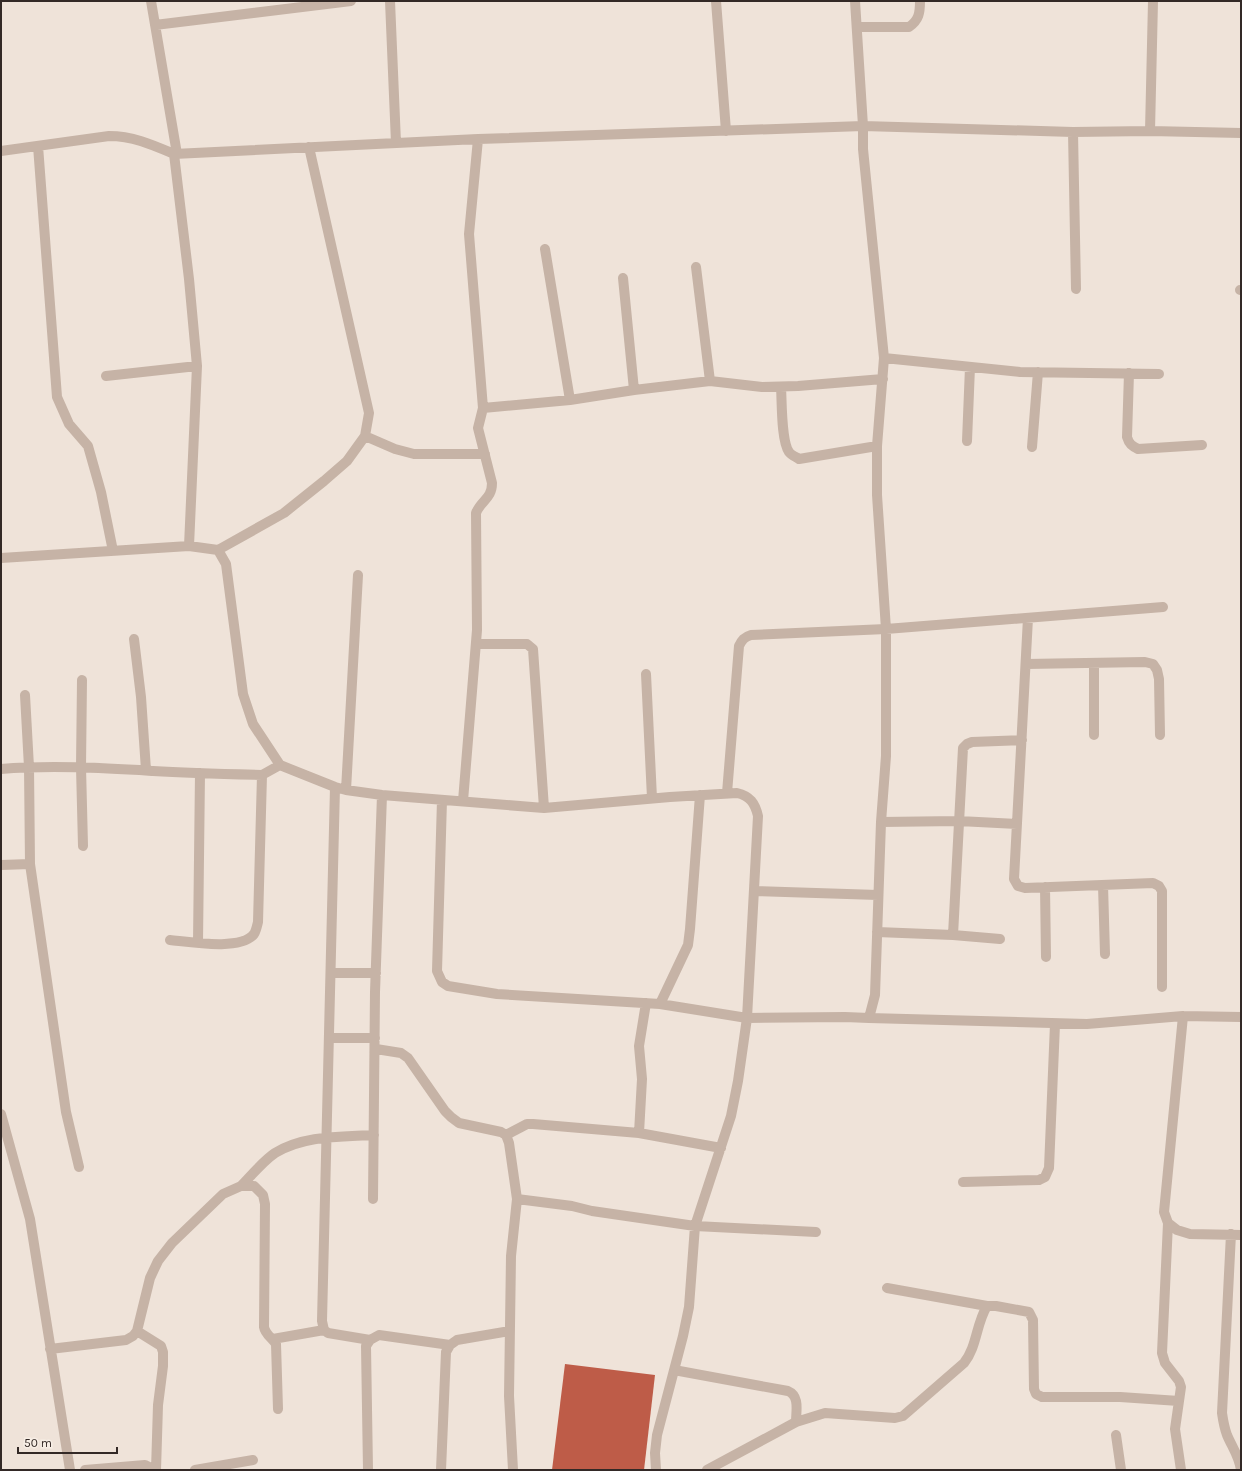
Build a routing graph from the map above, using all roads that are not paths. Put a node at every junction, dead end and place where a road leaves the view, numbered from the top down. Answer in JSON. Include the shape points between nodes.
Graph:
{"nodes":[{"id":1,"x":151,"y":1,"type":"edge"},
{"id":2,"x":350,"y":1,"type":"edge"},
{"id":3,"x":390,"y":1,"type":"edge"},
{"id":4,"x":716,"y":1,"type":"edge"},
{"id":5,"x":855,"y":1,"type":"edge"},
{"id":6,"x":920,"y":1,"type":"edge"},
{"id":7,"x":1153,"y":1,"type":"edge"},
{"id":8,"x":155,"y":25,"type":"junction"},
{"id":9,"x":857,"y":27,"type":"junction"},
{"id":10,"x":863,"y":126,"type":"junction"},
{"id":11,"x":726,"y":131,"type":"junction"},
{"id":12,"x":1150,"y":131,"type":"junction"},
{"id":13,"x":1073,"y":132,"type":"junction"},
{"id":14,"x":1241,"y":133,"type":"edge"},
{"id":15,"x":478,"y":139,"type":"junction"},
{"id":16,"x":396,"y":143,"type":"junction"},
{"id":17,"x":38,"y":146,"type":"junction"},
{"id":18,"x":308,"y":146,"type":"junction"},
{"id":19,"x":1,"y":151,"type":"edge"},
{"id":20,"x":176,"y":154,"type":"junction"},
{"id":21,"x":545,"y":250,"type":"dead end"},
{"id":22,"x":696,"y":268,"type":"dead end"},
{"id":23,"x":623,"y":278,"type":"dead end"},
{"id":24,"x":1076,"y":289,"type":"dead end"},
{"id":25,"x":884,"y":358,"type":"junction"},
{"id":26,"x":197,"y":366,"type":"junction"},
{"id":27,"x":970,"y":367,"type":"junction"},
{"id":28,"x":1038,"y":372,"type":"junction"},
{"id":29,"x":1128,"y":373,"type":"junction"},
{"id":30,"x":1159,"y":374,"type":"dead end"},
{"id":31,"x":106,"y":376,"type":"dead end"},
{"id":32,"x":883,"y":379,"type":"junction"},
{"id":33,"x":710,"y":381,"type":"junction"},
{"id":34,"x":781,"y":387,"type":"junction"},
{"id":35,"x":634,"y":390,"type":"junction"},
{"id":36,"x":570,"y":400,"type":"junction"},
{"id":37,"x":483,"y":408,"type":"junction"},
{"id":38,"x":366,"y":436,"type":"junction"},
{"id":39,"x":967,"y":442,"type":"dead end"},
{"id":40,"x":1202,"y":445,"type":"dead end"},
{"id":41,"x":877,"y":446,"type":"junction"},
{"id":42,"x":1032,"y":447,"type":"dead end"},
{"id":43,"x":485,"y":454,"type":"junction"},
{"id":44,"x":189,"y":546,"type":"junction"},
{"id":45,"x":218,"y":550,"type":"junction"},
{"id":46,"x":113,"y":551,"type":"junction"},
{"id":47,"x":1,"y":558,"type":"edge"},
{"id":48,"x":358,"y":575,"type":"dead end"},
{"id":49,"x":1164,"y":607,"type":"dead end"},
{"id":50,"x":1028,"y":618,"type":"junction"},
{"id":51,"x":886,"y":629,"type":"junction"},
{"id":52,"x":134,"y":639,"type":"dead end"},
{"id":53,"x":476,"y":644,"type":"junction"},
{"id":54,"x":1094,"y":663,"type":"junction"},
{"id":55,"x":1026,"y":664,"type":"junction"},
{"id":56,"x":646,"y":674,"type":"dead end"},
{"id":57,"x":82,"y":680,"type":"dead end"},
{"id":58,"x":25,"y":695,"type":"dead end"},
{"id":59,"x":1160,"y":734,"type":"dead end"},
{"id":60,"x":1094,"y":735,"type":"dead end"},
{"id":61,"x":1022,"y":740,"type":"junction"},
{"id":62,"x":280,"y":765,"type":"junction"},
{"id":63,"x":29,"y":766,"type":"junction"},
{"id":64,"x":81,"y":767,"type":"junction"},
{"id":65,"x":1,"y":769,"type":"edge"},
{"id":66,"x":146,"y":770,"type":"junction"},
{"id":67,"x":200,"y":773,"type":"junction"},
{"id":68,"x":262,"y":775,"type":"junction"},
{"id":69,"x":335,"y":787,"type":"junction"},
{"id":70,"x":346,"y":790,"type":"junction"},
{"id":71,"x":727,"y":793,"type":"junction"},
{"id":72,"x":382,"y":795,"type":"junction"},
{"id":73,"x":700,"y":795,"type":"junction"},
{"id":74,"x":652,"y":798,"type":"junction"},
{"id":75,"x":442,"y":800,"type":"junction"},
{"id":76,"x":463,"y":801,"type":"junction"},
{"id":77,"x":544,"y":808,"type":"junction"},
{"id":78,"x":958,"y":821,"type":"junction"},
{"id":79,"x":881,"y":822,"type":"junction"},
{"id":80,"x":1017,"y":824,"type":"junction"},
{"id":81,"x":83,"y":846,"type":"dead end"},
{"id":82,"x":30,"y":864,"type":"junction"},
{"id":83,"x":1,"y":865,"type":"edge"},
{"id":84,"x":1102,"y":885,"type":"junction"},
{"id":85,"x":1045,"y":887,"type":"junction"},
{"id":86,"x":754,"y":891,"type":"junction"},
{"id":87,"x":878,"y":895,"type":"junction"},
{"id":88,"x":877,"y":932,"type":"junction"},
{"id":89,"x":953,"y":935,"type":"junction"},
{"id":90,"x":170,"y":940,"type":"dead end"},
{"id":91,"x":1000,"y":940,"type":"dead end"},
{"id":92,"x":198,"y":942,"type":"junction"},
{"id":93,"x":1105,"y":954,"type":"dead end"},
{"id":94,"x":1046,"y":957,"type":"dead end"},
{"id":95,"x":331,"y":973,"type":"junction"},
{"id":96,"x":376,"y":973,"type":"junction"},
{"id":97,"x":1162,"y":987,"type":"dead end"},
{"id":98,"x":646,"y":1003,"type":"junction"},
{"id":99,"x":660,"y":1004,"type":"junction"},
{"id":100,"x":1184,"y":1016,"type":"junction"},
{"id":101,"x":1241,"y":1017,"type":"edge"},
{"id":102,"x":747,"y":1018,"type":"junction"},
{"id":103,"x":869,"y":1018,"type":"junction"},
{"id":104,"x":1055,"y":1024,"type":"junction"},
{"id":105,"x":329,"y":1038,"type":"junction"},
{"id":106,"x":375,"y":1038,"type":"junction"},
{"id":107,"x":376,"y":1049,"type":"junction"},
{"id":108,"x":1,"y":1114,"type":"edge"},
{"id":109,"x":639,"y":1133,"type":"junction"},
{"id":110,"x":374,"y":1135,"type":"junction"},
{"id":111,"x":506,"y":1135,"type":"junction"},
{"id":112,"x":325,"y":1138,"type":"junction"},
{"id":113,"x":721,"y":1148,"type":"junction"},
{"id":114,"x":80,"y":1167,"type":"dead end"},
{"id":115,"x":963,"y":1182,"type":"dead end"},
{"id":116,"x":241,"y":1186,"type":"junction"},
{"id":117,"x":373,"y":1199,"type":"dead end"},
{"id":118,"x":517,"y":1199,"type":"junction"},
{"id":119,"x":1168,"y":1223,"type":"junction"},
{"id":120,"x":695,"y":1226,"type":"junction"},
{"id":121,"x":816,"y":1232,"type":"dead end"},
{"id":122,"x":1236,"y":1235,"type":"edge"},
{"id":123,"x":887,"y":1288,"type":"dead end"},
{"id":124,"x":987,"y":1306,"type":"junction"},
{"id":125,"x":324,"y":1330,"type":"junction"},
{"id":126,"x":137,"y":1331,"type":"junction"},
{"id":127,"x":510,"y":1331,"type":"junction"},
{"id":128,"x":273,"y":1339,"type":"junction"},
{"id":129,"x":370,"y":1340,"type":"junction"},
{"id":130,"x":450,"y":1345,"type":"junction"},
{"id":131,"x":50,"y":1349,"type":"junction"},
{"id":132,"x":674,"y":1370,"type":"junction"},
{"id":133,"x":1179,"y":1401,"type":"junction"},
{"id":134,"x":278,"y":1410,"type":"dead end"},
{"id":135,"x":796,"y":1422,"type":"junction"},
{"id":136,"x":1116,"y":1435,"type":"dead end"},
{"id":137,"x":253,"y":1460,"type":"dead end"},
{"id":138,"x":70,"y":1470,"type":"edge"},
{"id":139,"x":85,"y":1470,"type":"edge"},
{"id":140,"x":155,"y":1470,"type":"edge"},
{"id":141,"x":195,"y":1470,"type":"edge"},
{"id":142,"x":368,"y":1470,"type":"edge"},
{"id":143,"x":441,"y":1470,"type":"edge"},
{"id":144,"x":513,"y":1470,"type":"edge"},
{"id":145,"x":656,"y":1470,"type":"edge"},
{"id":146,"x":707,"y":1470,"type":"edge"},
{"id":147,"x":1121,"y":1470,"type":"edge"},
{"id":148,"x":1181,"y":1470,"type":"edge"},
{"id":149,"x":1241,"y":1470,"type":"edge"}],
"edges":[{"from":1,"to":8,"type":"street"},
{"from":2,"to":8,"type":"street"},
{"from":3,"to":16,"type":"street"},
{"from":4,"to":11,"type":"street"},
{"from":5,"to":9,"type":"street"},
{"from":6,"to":9,"type":"street","via":[[918,19],[909,27]]},
{"from":7,"to":12,"type":"street"},
{"from":8,"to":20,"type":"street"},
{"from":9,"to":10,"type":"street"},
{"from":10,"to":11,"type":"street"},
{"from":10,"to":13,"type":"street"},
{"from":10,"to":25,"type":"street"},
{"from":11,"to":15,"type":"street"},
{"from":12,"to":13,"type":"street"},
{"from":12,"to":14,"type":"street"},
{"from":13,"to":24,"type":"street"},
{"from":15,"to":16,"type":"street"},
{"from":15,"to":37,"type":"street","via":[[469,234]]},
{"from":16,"to":18,"type":"street"},
{"from":17,"to":19,"type":"street"},
{"from":17,"to":20,"type":"street","via":[[124,136]]},
{"from":17,"to":46,"type":"street","via":[[57,397],[69,424],[88,446]]},
{"from":18,"to":20,"type":"street"},
{"from":18,"to":38,"type":"street","via":[[369,413]]},
{"from":20,"to":26,"type":"street"},
{"from":21,"to":36,"type":"street"},
{"from":22,"to":33,"type":"street"},
{"from":23,"to":35,"type":"street"},
{"from":25,"to":27,"type":"street"},
{"from":25,"to":32,"type":"street"},
{"from":26,"to":31,"type":"street"},
{"from":26,"to":44,"type":"street"},
{"from":27,"to":28,"type":"street"},
{"from":27,"to":39,"type":"street"},
{"from":28,"to":29,"type":"street"},
{"from":28,"to":42,"type":"street"},
{"from":29,"to":30,"type":"street"},
{"from":29,"to":40,"type":"street","via":[[1127,438],[1131,445],[1138,449]]},
{"from":32,"to":34,"type":"street"},
{"from":32,"to":41,"type":"street"},
{"from":33,"to":34,"type":"street"},
{"from":33,"to":35,"type":"street"},
{"from":34,"to":41,"type":"street","via":[[785,442],[789,452],[795,457],[800,459]]},
{"from":35,"to":36,"type":"street"},
{"from":36,"to":37,"type":"street"},
{"from":37,"to":43,"type":"street","via":[[478,428]]},
{"from":38,"to":43,"type":"street","via":[[414,454]]},
{"from":38,"to":45,"type":"street","via":[[347,461],[290,508]]},
{"from":41,"to":51,"type":"street","via":[[877,495]]},
{"from":43,"to":53,"type":"street","via":[[492,490],[476,513]]},
{"from":44,"to":45,"type":"street"},
{"from":44,"to":46,"type":"street"},
{"from":45,"to":62,"type":"street","via":[[226,564],[243,694],[253,724]]},
{"from":46,"to":47,"type":"street"},
{"from":48,"to":70,"type":"street"},
{"from":49,"to":50,"type":"street"},
{"from":50,"to":51,"type":"street"},
{"from":50,"to":55,"type":"street"},
{"from":51,"to":71,"type":"street","via":[[751,635],[742,640],[739,646]]},
{"from":51,"to":79,"type":"street","via":[[886,756]]},
{"from":52,"to":66,"type":"street"},
{"from":53,"to":76,"type":"street"},
{"from":53,"to":77,"type":"street","via":[[527,644],[533,649]]},
{"from":54,"to":55,"type":"street"},
{"from":54,"to":59,"type":"street","via":[[1153,664],[1159,679]]},
{"from":54,"to":60,"type":"street"},
{"from":55,"to":61,"type":"street"},
{"from":56,"to":74,"type":"street"},
{"from":57,"to":64,"type":"street"},
{"from":58,"to":63,"type":"street"},
{"from":61,"to":78,"type":"street","via":[[972,742],[963,748]]},
{"from":61,"to":80,"type":"street"},
{"from":62,"to":68,"type":"street"},
{"from":62,"to":69,"type":"street"},
{"from":63,"to":64,"type":"street"},
{"from":63,"to":65,"type":"street"},
{"from":63,"to":82,"type":"street"},
{"from":64,"to":66,"type":"street"},
{"from":64,"to":81,"type":"street"},
{"from":66,"to":67,"type":"street"},
{"from":67,"to":68,"type":"street"},
{"from":67,"to":92,"type":"street"},
{"from":68,"to":92,"type":"street","via":[[258,922],[254,934],[246,941],[230,945]]},
{"from":69,"to":70,"type":"street"},
{"from":69,"to":95,"type":"street"},
{"from":70,"to":72,"type":"street"},
{"from":71,"to":73,"type":"street"},
{"from":71,"to":86,"type":"street","via":[[745,795],[756,807],[758,816]]},
{"from":72,"to":75,"type":"street"},
{"from":72,"to":96,"type":"street"},
{"from":73,"to":74,"type":"street"},
{"from":73,"to":99,"type":"street","via":[[688,945]]},
{"from":74,"to":77,"type":"street"},
{"from":75,"to":76,"type":"street"},
{"from":75,"to":98,"type":"street","via":[[437,971],[442,982],[448,986],[497,994]]},
{"from":76,"to":77,"type":"street"},
{"from":78,"to":79,"type":"street"},
{"from":78,"to":80,"type":"street"},
{"from":78,"to":89,"type":"street"},
{"from":79,"to":87,"type":"street"},
{"from":80,"to":85,"type":"street","via":[[1014,879],[1018,886],[1025,888]]},
{"from":82,"to":83,"type":"street"},
{"from":82,"to":114,"type":"street","via":[[66,1112]]},
{"from":84,"to":85,"type":"street"},
{"from":84,"to":93,"type":"street"},
{"from":84,"to":97,"type":"street","via":[[1153,883],[1162,891]]},
{"from":85,"to":94,"type":"street"},
{"from":86,"to":87,"type":"street"},
{"from":86,"to":102,"type":"street"},
{"from":87,"to":88,"type":"street"},
{"from":88,"to":89,"type":"street"},
{"from":88,"to":103,"type":"street","via":[[875,995]]},
{"from":89,"to":91,"type":"street"},
{"from":90,"to":92,"type":"street"},
{"from":95,"to":96,"type":"street"},
{"from":95,"to":105,"type":"street"},
{"from":96,"to":106,"type":"street"},
{"from":98,"to":99,"type":"street"},
{"from":98,"to":109,"type":"street","via":[[639,1046],[642,1079]]},
{"from":99,"to":102,"type":"street"},
{"from":100,"to":101,"type":"street"},
{"from":100,"to":104,"type":"street"},
{"from":100,"to":119,"type":"street","via":[[1164,1212]]},
{"from":102,"to":103,"type":"street"},
{"from":102,"to":113,"type":"street","via":[[731,1116]]},
{"from":103,"to":104,"type":"street"},
{"from":104,"to":115,"type":"street","via":[[1049,1168],[1045,1177],[1039,1180]]},
{"from":105,"to":106,"type":"street"},
{"from":105,"to":112,"type":"street"},
{"from":106,"to":107,"type":"street"},
{"from":107,"to":110,"type":"street"},
{"from":107,"to":111,"type":"street","via":[[401,1053],[408,1058],[445,1110],[459,1123]]},
{"from":108,"to":131,"type":"street","via":[[30,1219]]},
{"from":109,"to":111,"type":"street","via":[[527,1124]]},
{"from":109,"to":113,"type":"street"},
{"from":110,"to":112,"type":"street"},
{"from":110,"to":117,"type":"street"},
{"from":111,"to":118,"type":"street"},
{"from":112,"to":116,"type":"street","via":[[298,1142],[274,1154]]},
{"from":112,"to":125,"type":"street","via":[[322,1321]]},
{"from":113,"to":120,"type":"street"},
{"from":116,"to":126,"type":"street","via":[[223,1194],[158,1261],[150,1278]]},
{"from":116,"to":128,"type":"street","via":[[254,1186],[263,1196],[265,1204],[264,1327]]},
{"from":118,"to":120,"type":"street"},
{"from":118,"to":127,"type":"street","via":[[511,1256]]},
{"from":119,"to":122,"type":"street","via":[[1177,1230],[1190,1234]]},
{"from":119,"to":133,"type":"street","via":[[1162,1353],[1165,1363],[1179,1381]]},
{"from":120,"to":121,"type":"street"},
{"from":120,"to":132,"type":"street","via":[[688,1307]]},
{"from":122,"to":149,"type":"street","via":[[1222,1413],[1227,1436],[1239,1458]]},
{"from":123,"to":124,"type":"street"},
{"from":124,"to":133,"type":"street","via":[[1029,1312],[1033,1320],[1034,1389],[1036,1394],[1042,1397],[1120,1397]]},
{"from":124,"to":135,"type":"street","via":[[982,1314],[970,1356],[964,1364],[903,1416],[895,1418],[825,1412]]},
{"from":125,"to":128,"type":"street"},
{"from":125,"to":129,"type":"street","via":[[328,1333]]},
{"from":126,"to":131,"type":"street","via":[[126,1340]]},
{"from":126,"to":140,"type":"street","via":[[161,1346],[163,1352]]},
{"from":127,"to":130,"type":"street","via":[[457,1340]]},
{"from":127,"to":144,"type":"street","via":[[509,1396]]},
{"from":128,"to":134,"type":"street","via":[[276,1344]]},
{"from":129,"to":130,"type":"street","via":[[378,1335]]},
{"from":129,"to":142,"type":"street","via":[[366,1346]]},
{"from":130,"to":143,"type":"street","via":[[446,1352]]},
{"from":131,"to":138,"type":"street"},
{"from":132,"to":135,"type":"street","via":[[794,1393]]},
{"from":132,"to":145,"type":"street","via":[[657,1436]]},
{"from":133,"to":148,"type":"street","via":[[1175,1429]]},
{"from":135,"to":146,"type":"street"},
{"from":136,"to":147,"type":"street"},
{"from":137,"to":141,"type":"street"},
{"from":139,"to":140,"type":"street","via":[[145,1465]]}]}
